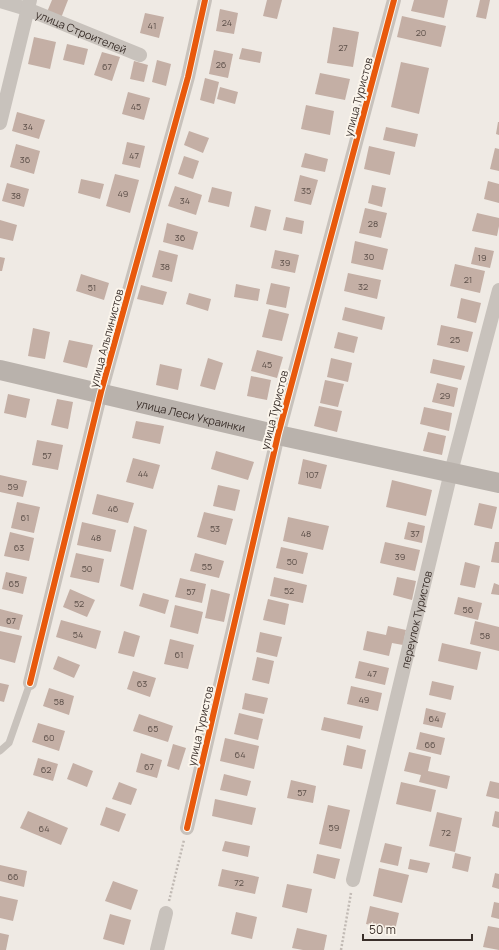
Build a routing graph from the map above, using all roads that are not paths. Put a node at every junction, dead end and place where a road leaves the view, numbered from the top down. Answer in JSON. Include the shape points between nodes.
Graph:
{"nodes":[{"id":1,"x":205,"y":0,"type":"edge"},
{"id":2,"x":394,"y":0,"type":"edge"},
{"id":3,"x":0,"y":1,"type":"edge"},
{"id":4,"x":29,"y":5,"type":"edge"},
{"id":5,"x":140,"y":55,"type":"dead end"},
{"id":6,"x":0,"y":123,"type":"edge"},
{"id":7,"x":499,"y":290,"type":"edge"},
{"id":8,"x":0,"y":370,"type":"edge"},
{"id":9,"x":101,"y":392,"type":"junction"},
{"id":10,"x":278,"y":435,"type":"junction"},
{"id":11,"x":451,"y":472,"type":"junction"},
{"id":12,"x":499,"y":483,"type":"edge"},
{"id":13,"x":30,"y":683,"type":"joint"},
{"id":14,"x":0,"y":751,"type":"edge"},
{"id":15,"x":187,"y":828,"type":"road end"},
{"id":16,"x":353,"y":880,"type":"road end"},
{"id":17,"x":166,"y":913,"type":"road end"},
{"id":18,"x":157,"y":950,"type":"edge"}],
"edges":[{"from":1,"to":9,"type":"street","name":"улица Альпинистов","via":[[188,77]]},
{"from":2,"to":10,"type":"street","name":"улица Туристов"},
{"from":3,"to":4,"type":"street","name":"улица Строителей"},
{"from":4,"to":5,"type":"street","name":"улица Строителей"},
{"from":4,"to":6,"type":"street"},
{"from":7,"to":11,"type":"street","name":"переулок Туристов"},
{"from":8,"to":9,"type":"main road","name":"улица Леси Украинки"},
{"from":9,"to":10,"type":"main road","name":"улица Леси Украинки"},
{"from":9,"to":13,"type":"street","name":"улица Альпинистов"},
{"from":10,"to":11,"type":"main road","name":"улица Леси Украинки"},
{"from":10,"to":15,"type":"street","name":"улица Туристов"},
{"from":11,"to":12,"type":"main road","name":"улица Леси Украинки"},
{"from":11,"to":16,"type":"street","name":"переулок Туристов"},
{"from":13,"to":14,"type":"lane","name":"улица Альпинистов","via":[[8,743]]},
{"from":17,"to":18,"type":"street"}]}
